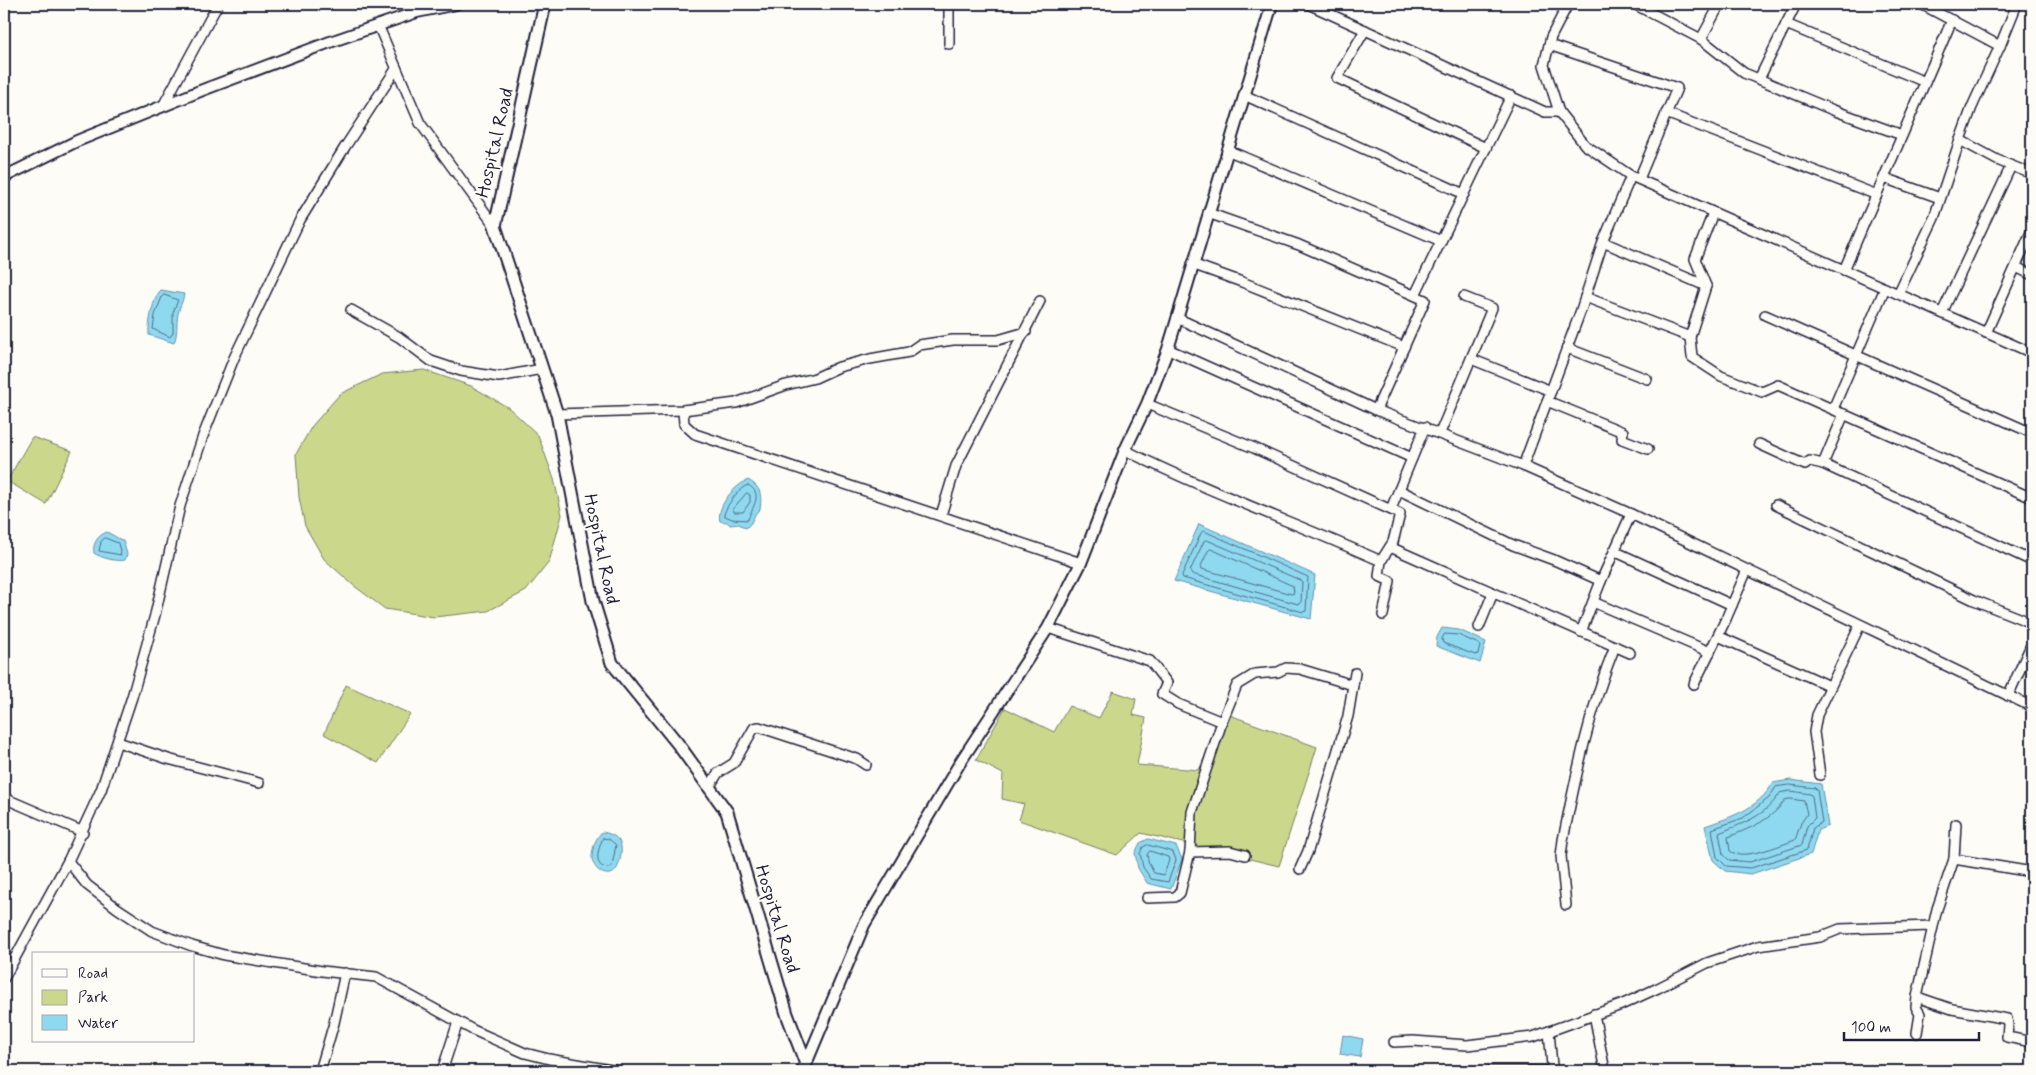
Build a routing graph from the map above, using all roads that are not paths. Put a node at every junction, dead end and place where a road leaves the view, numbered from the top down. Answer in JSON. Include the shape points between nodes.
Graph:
{"nodes":[{"id":1,"x":218,"y":4,"type":"edge"},
{"id":2,"x":456,"y":4,"type":"edge"},
{"id":3,"x":545,"y":4,"type":"edge"},
{"id":4,"x":949,"y":4,"type":"edge"},
{"id":5,"x":1272,"y":4,"type":"edge"},
{"id":6,"x":1308,"y":4,"type":"edge"},
{"id":7,"x":1568,"y":4,"type":"edge"},
{"id":8,"x":1634,"y":4,"type":"edge"},
{"id":9,"x":1720,"y":4,"type":"edge"},
{"id":10,"x":1796,"y":4,"type":"edge"},
{"id":11,"x":1921,"y":4,"type":"edge"},
{"id":12,"x":2017,"y":4,"type":"edge"},
{"id":13,"x":1952,"y":20,"type":"junction"},
{"id":14,"x":1786,"y":24,"type":"junction"},
{"id":15,"x":378,"y":25,"type":"junction"},
{"id":16,"x":1365,"y":30,"type":"junction"},
{"id":17,"x":1701,"y":39,"type":"junction"},
{"id":18,"x":949,"y":44,"type":"dead end"},
{"id":19,"x":1549,"y":45,"type":"junction"},
{"id":20,"x":2000,"y":46,"type":"junction"},
{"id":21,"x":396,"y":69,"type":"junction"},
{"id":22,"x":1759,"y":79,"type":"junction"},
{"id":23,"x":1925,"y":82,"type":"junction"},
{"id":24,"x":1244,"y":95,"type":"junction"},
{"id":25,"x":1511,"y":96,"type":"junction"},
{"id":26,"x":163,"y":106,"type":"junction"},
{"id":27,"x":1559,"y":112,"type":"junction"},
{"id":28,"x":1666,"y":113,"type":"junction"},
{"id":29,"x":1902,"y":135,"type":"junction"},
{"id":30,"x":1960,"y":140,"type":"junction"},
{"id":31,"x":1486,"y":148,"type":"junction"},
{"id":32,"x":1227,"y":150,"type":"junction"},
{"id":33,"x":2011,"y":166,"type":"junction"},
{"id":34,"x":2032,"y":174,"type":"edge"},
{"id":35,"x":4,"y":176,"type":"edge"},
{"id":36,"x":1635,"y":178,"type":"junction"},
{"id":37,"x":1884,"y":178,"type":"junction"},
{"id":38,"x":1464,"y":194,"type":"junction"},
{"id":39,"x":1877,"y":195,"type":"junction"},
{"id":40,"x":1940,"y":198,"type":"junction"},
{"id":41,"x":1208,"y":213,"type":"junction"},
{"id":42,"x":1713,"y":213,"type":"junction"},
{"id":43,"x":495,"y":226,"type":"junction"},
{"id":44,"x":2032,"y":230,"type":"edge"},
{"id":45,"x":1442,"y":240,"type":"junction"},
{"id":46,"x":1603,"y":242,"type":"junction"},
{"id":47,"x":1192,"y":264,"type":"junction"},
{"id":48,"x":2016,"y":267,"type":"junction"},
{"id":49,"x":1844,"y":270,"type":"junction"},
{"id":50,"x":2032,"y":275,"type":"edge"},
{"id":51,"x":1706,"y":286,"type":"junction"},
{"id":52,"x":1885,"y":288,"type":"junction"},
{"id":53,"x":1898,"y":294,"type":"junction"},
{"id":54,"x":1415,"y":295,"type":"junction"},
{"id":55,"x":1464,"y":296,"type":"dead end"},
{"id":56,"x":1585,"y":297,"type":"junction"},
{"id":57,"x":1040,"y":301,"type":"dead end"},
{"id":58,"x":351,"y":310,"type":"dead end"},
{"id":59,"x":1942,"y":313,"type":"junction"},
{"id":60,"x":1765,"y":315,"type":"dead end"},
{"id":61,"x":1177,"y":318,"type":"junction"},
{"id":62,"x":1026,"y":332,"type":"junction"},
{"id":63,"x":1986,"y":333,"type":"junction"},
{"id":64,"x":1690,"y":338,"type":"junction"},
{"id":65,"x":1404,"y":347,"type":"junction"},
{"id":66,"x":1567,"y":348,"type":"junction"},
{"id":67,"x":1168,"y":349,"type":"junction"},
{"id":68,"x":2032,"y":353,"type":"edge"},
{"id":69,"x":1856,"y":355,"type":"junction"},
{"id":70,"x":1471,"y":359,"type":"junction"},
{"id":71,"x":542,"y":370,"type":"junction"},
{"id":72,"x":1647,"y":379,"type":"dead end"},
{"id":73,"x":1551,"y":391,"type":"junction"},
{"id":74,"x":1547,"y":401,"type":"junction"},
{"id":75,"x":1148,"y":404,"type":"junction"},
{"id":76,"x":1833,"y":409,"type":"junction"},
{"id":77,"x":683,"y":410,"type":"junction"},
{"id":78,"x":1376,"y":410,"type":"junction"},
{"id":79,"x":557,"y":414,"type":"junction"},
{"id":80,"x":1844,"y":414,"type":"junction"},
{"id":81,"x":1425,"y":427,"type":"junction"},
{"id":82,"x":1440,"y":433,"type":"junction"},
{"id":83,"x":2032,"y":433,"type":"edge"},
{"id":84,"x":1759,"y":444,"type":"dead end"},
{"id":85,"x":1648,"y":449,"type":"dead end"},
{"id":86,"x":1125,"y":450,"type":"junction"},
{"id":87,"x":1412,"y":458,"type":"junction"},
{"id":88,"x":1823,"y":464,"type":"junction"},
{"id":89,"x":1523,"y":466,"type":"junction"},
{"id":90,"x":1399,"y":490,"type":"junction"},
{"id":91,"x":2032,"y":498,"type":"edge"},
{"id":92,"x":1776,"y":505,"type":"dead end"},
{"id":93,"x":1391,"y":509,"type":"junction"},
{"id":94,"x":1631,"y":514,"type":"junction"},
{"id":95,"x":941,"y":516,"type":"junction"},
{"id":96,"x":1390,"y":546,"type":"junction"},
{"id":97,"x":1614,"y":551,"type":"junction"},
{"id":98,"x":1380,"y":561,"type":"junction"},
{"id":99,"x":2032,"y":561,"type":"edge"},
{"id":100,"x":1081,"y":563,"type":"junction"},
{"id":101,"x":1747,"y":570,"type":"junction"},
{"id":102,"x":1601,"y":581,"type":"junction"},
{"id":103,"x":1493,"y":594,"type":"junction"},
{"id":104,"x":1593,"y":602,"type":"junction"},
{"id":105,"x":1732,"y":605,"type":"junction"},
{"id":106,"x":1383,"y":615,"type":"dead end"},
{"id":107,"x":1860,"y":624,"type":"junction"},
{"id":108,"x":2032,"y":624,"type":"edge"},
{"id":109,"x":1479,"y":627,"type":"dead end"},
{"id":110,"x":1048,"y":628,"type":"junction"},
{"id":111,"x":1581,"y":632,"type":"junction"},
{"id":112,"x":1718,"y":636,"type":"junction"},
{"id":113,"x":2032,"y":643,"type":"edge"},
{"id":114,"x":1615,"y":646,"type":"junction"},
{"id":115,"x":1710,"y":652,"type":"junction"},
{"id":116,"x":1630,"y":653,"type":"dead end"},
{"id":117,"x":1355,"y":673,"type":"dead end"},
{"id":118,"x":1694,"y":684,"type":"dead end"},
{"id":119,"x":1353,"y":685,"type":"junction"},
{"id":120,"x":1830,"y":686,"type":"junction"},
{"id":121,"x":2008,"y":696,"type":"junction"},
{"id":122,"x":2032,"y":707,"type":"edge"},
{"id":123,"x":1222,"y":722,"type":"junction"},
{"id":124,"x":118,"y":742,"type":"junction"},
{"id":125,"x":866,"y":765,"type":"dead end"},
{"id":126,"x":1820,"y":776,"type":"dead end"},
{"id":127,"x":260,"y":783,"type":"dead end"},
{"id":128,"x":710,"y":787,"type":"junction"},
{"id":129,"x":4,"y":798,"type":"edge"},
{"id":130,"x":1956,"y":824,"type":"dead end"},
{"id":131,"x":82,"y":832,"type":"junction"},
{"id":132,"x":1190,"y":852,"type":"junction"},
{"id":133,"x":1245,"y":855,"type":"dead end"},
{"id":134,"x":1954,"y":859,"type":"junction"},
{"id":135,"x":68,"y":861,"type":"junction"},
{"id":136,"x":1300,"y":869,"type":"dead end"},
{"id":137,"x":2032,"y":872,"type":"edge"},
{"id":138,"x":1147,"y":898,"type":"dead end"},
{"id":139,"x":1566,"y":905,"type":"dead end"},
{"id":140,"x":1932,"y":926,"type":"junction"},
{"id":141,"x":345,"y":973,"type":"junction"},
{"id":142,"x":4,"y":978,"type":"edge"},
{"id":143,"x":1917,"y":997,"type":"junction"},
{"id":144,"x":1594,"y":1014,"type":"junction"},
{"id":145,"x":458,"y":1022,"type":"junction"},
{"id":146,"x":1549,"y":1031,"type":"junction"},
{"id":147,"x":1917,"y":1033,"type":"dead end"},
{"id":148,"x":1394,"y":1042,"type":"dead end"},
{"id":149,"x":2032,"y":1042,"type":"edge"},
{"id":150,"x":804,"y":1068,"type":"edge"},
{"id":151,"x":320,"y":1071,"type":"edge"},
{"id":152,"x":442,"y":1071,"type":"edge"},
{"id":153,"x":617,"y":1071,"type":"edge"},
{"id":154,"x":1490,"y":1071,"type":"edge"},
{"id":155,"x":1604,"y":1071,"type":"edge"}],
"edges":[{"from":1,"to":26,"type":"street"},
{"from":2,"to":15,"type":"street"},
{"from":3,"to":43,"type":"main road","name":"Hospital Road"},
{"from":4,"to":18,"type":"street"},
{"from":5,"to":24,"type":"street"},
{"from":6,"to":16,"type":"street"},
{"from":7,"to":19,"type":"street"},
{"from":8,"to":17,"type":"street"},
{"from":9,"to":17,"type":"street"},
{"from":10,"to":14,"type":"street"},
{"from":11,"to":13,"type":"street"},
{"from":12,"to":20,"type":"street"},
{"from":13,"to":20,"type":"street"},
{"from":13,"to":23,"type":"street"},
{"from":14,"to":22,"type":"street"},
{"from":14,"to":23,"type":"street"},
{"from":15,"to":21,"type":"street"},
{"from":15,"to":26,"type":"street"},
{"from":16,"to":25,"type":"street"},
{"from":16,"to":31,"type":"street","via":[[1337,78]]},
{"from":17,"to":22,"type":"street","via":[[1744,73]]},
{"from":19,"to":27,"type":"street","via":[[1544,66]]},
{"from":19,"to":28,"type":"street","via":[[1676,88]]},
{"from":20,"to":30,"type":"street"},
{"from":21,"to":43,"type":"street","via":[[420,123]]},
{"from":21,"to":124,"type":"street","via":[[300,220],[227,374],[180,506],[155,615]]},
{"from":22,"to":29,"type":"street"},
{"from":23,"to":29,"type":"street"},
{"from":24,"to":32,"type":"street"},
{"from":24,"to":38,"type":"street"},
{"from":25,"to":27,"type":"street","via":[[1545,112]]},
{"from":25,"to":31,"type":"street"},
{"from":26,"to":35,"type":"street","via":[[77,141]]},
{"from":27,"to":36,"type":"street","via":[[1585,145]]},
{"from":28,"to":36,"type":"street"},
{"from":28,"to":39,"type":"street"},
{"from":29,"to":37,"type":"street"},
{"from":30,"to":33,"type":"street"},
{"from":30,"to":40,"type":"street"},
{"from":31,"to":38,"type":"street"},
{"from":32,"to":41,"type":"street"},
{"from":32,"to":45,"type":"street"},
{"from":33,"to":34,"type":"street"},
{"from":33,"to":59,"type":"street"},
{"from":36,"to":42,"type":"street"},
{"from":36,"to":46,"type":"street"},
{"from":37,"to":39,"type":"street"},
{"from":37,"to":40,"type":"street"},
{"from":38,"to":45,"type":"street"},
{"from":39,"to":49,"type":"street"},
{"from":40,"to":53,"type":"street","via":[[1934,218]]},
{"from":41,"to":47,"type":"street"},
{"from":41,"to":54,"type":"street","via":[[1299,245]]},
{"from":42,"to":49,"type":"street"},
{"from":42,"to":51,"type":"street","via":[[1695,260]]},
{"from":43,"to":71,"type":"main road","name":"Hospital Road"},
{"from":44,"to":48,"type":"street"},
{"from":45,"to":54,"type":"street"},
{"from":46,"to":51,"type":"street"},
{"from":46,"to":56,"type":"street"},
{"from":47,"to":61,"type":"street"},
{"from":47,"to":65,"type":"street"},
{"from":48,"to":50,"type":"street"},
{"from":48,"to":63,"type":"street"},
{"from":49,"to":52,"type":"street"},
{"from":51,"to":64,"type":"street"},
{"from":52,"to":53,"type":"street"},
{"from":52,"to":69,"type":"street"},
{"from":53,"to":59,"type":"street"},
{"from":54,"to":65,"type":"street","via":[[1425,300]]},
{"from":55,"to":70,"type":"street","via":[[1492,308]]},
{"from":56,"to":64,"type":"street"},
{"from":56,"to":66,"type":"street"},
{"from":57,"to":62,"type":"street"},
{"from":58,"to":71,"type":"street","via":[[399,337],[431,361],[461,371],[500,377]]},
{"from":59,"to":63,"type":"street"},
{"from":60,"to":69,"type":"street"},
{"from":61,"to":67,"type":"street"},
{"from":61,"to":78,"type":"street"},
{"from":62,"to":77,"type":"street","via":[[998,340],[953,340],[919,345],[909,352],[839,367],[736,403]]},
{"from":62,"to":95,"type":"street","via":[[956,466]]},
{"from":63,"to":68,"type":"street"},
{"from":64,"to":76,"type":"street","via":[[1692,357],[1721,376],[1762,392],[1778,386]]},
{"from":65,"to":78,"type":"street"},
{"from":66,"to":72,"type":"street"},
{"from":66,"to":73,"type":"street"},
{"from":67,"to":75,"type":"street"},
{"from":67,"to":87,"type":"street"},
{"from":69,"to":76,"type":"street"},
{"from":69,"to":83,"type":"street"},
{"from":70,"to":73,"type":"street"},
{"from":70,"to":82,"type":"street"},
{"from":71,"to":79,"type":"main road","name":"Hospital Road"},
{"from":73,"to":74,"type":"street"},
{"from":74,"to":85,"type":"street","via":[[1623,432],[1622,439]]},
{"from":74,"to":89,"type":"street"},
{"from":75,"to":86,"type":"street"},
{"from":75,"to":93,"type":"street"},
{"from":76,"to":80,"type":"street"},
{"from":77,"to":79,"type":"street"},
{"from":77,"to":95,"type":"street","via":[[684,424],[696,434]]},
{"from":78,"to":81,"type":"street"},
{"from":79,"to":128,"type":"main road","name":"Hospital Road","via":[[593,601],[612,663]]},
{"from":80,"to":88,"type":"street"},
{"from":80,"to":91,"type":"street"},
{"from":81,"to":82,"type":"street"},
{"from":81,"to":87,"type":"street"},
{"from":82,"to":89,"type":"street"},
{"from":84,"to":88,"type":"street","via":[[1805,465],[1810,460]]},
{"from":86,"to":98,"type":"street","via":[[1206,488]]},
{"from":86,"to":100,"type":"street"},
{"from":87,"to":90,"type":"street"},
{"from":88,"to":99,"type":"street"},
{"from":89,"to":94,"type":"street"},
{"from":90,"to":93,"type":"street"},
{"from":90,"to":102,"type":"street","via":[[1513,545]]},
{"from":92,"to":108,"type":"street","via":[[1974,600]]},
{"from":93,"to":96,"type":"street","via":[[1400,514]]},
{"from":94,"to":97,"type":"street"},
{"from":94,"to":101,"type":"street"},
{"from":95,"to":100,"type":"street"},
{"from":96,"to":98,"type":"street"},
{"from":96,"to":103,"type":"street"},
{"from":97,"to":102,"type":"street"},
{"from":97,"to":105,"type":"street"},
{"from":98,"to":106,"type":"street","via":[[1379,576],[1390,581]]},
{"from":100,"to":110,"type":"street"},
{"from":101,"to":105,"type":"street"},
{"from":101,"to":107,"type":"street"},
{"from":102,"to":104,"type":"street"},
{"from":103,"to":109,"type":"street"},
{"from":103,"to":111,"type":"street"},
{"from":104,"to":111,"type":"street"},
{"from":104,"to":115,"type":"street"},
{"from":105,"to":112,"type":"street"},
{"from":107,"to":120,"type":"street"},
{"from":107,"to":121,"type":"street"},
{"from":110,"to":123,"type":"street","via":[[1150,661],[1167,683],[1162,694]]},
{"from":110,"to":150,"type":"street","via":[[961,761],[864,925]]},
{"from":111,"to":114,"type":"street"},
{"from":112,"to":115,"type":"street"},
{"from":112,"to":120,"type":"street"},
{"from":113,"to":121,"type":"street"},
{"from":114,"to":116,"type":"street"},
{"from":114,"to":139,"type":"street","via":[[1584,745],[1563,840],[1561,856]]},
{"from":115,"to":118,"type":"street"},
{"from":117,"to":119,"type":"street"},
{"from":119,"to":123,"type":"street","via":[[1300,669],[1286,668],[1255,674],[1237,685]]},
{"from":119,"to":136,"type":"street","via":[[1348,716]]},
{"from":120,"to":126,"type":"street","via":[[1817,715],[1814,732]]},
{"from":121,"to":122,"type":"street"},
{"from":123,"to":132,"type":"street","via":[[1192,812]]},
{"from":124,"to":127,"type":"street"},
{"from":124,"to":131,"type":"street"},
{"from":125,"to":128,"type":"street","via":[[857,759],[759,727],[754,728],[734,763],[718,773]]},
{"from":128,"to":150,"type":"main road","name":"Hospital Road","via":[[727,812]]},
{"from":129,"to":131,"type":"street"},
{"from":130,"to":134,"type":"street"},
{"from":131,"to":135,"type":"street"},
{"from":132,"to":133,"type":"street","via":[[1230,851]]},
{"from":132,"to":138,"type":"street","via":[[1180,893],[1175,897]]},
{"from":134,"to":137,"type":"street"},
{"from":134,"to":140,"type":"street"},
{"from":135,"to":141,"type":"street","via":[[88,885],[152,931],[224,955]]},
{"from":135,"to":142,"type":"street"},
{"from":140,"to":143,"type":"street"},
{"from":140,"to":144,"type":"street","via":[[1840,929],[1820,937],[1758,946],[1707,963],[1621,1005]]},
{"from":141,"to":145,"type":"street","via":[[376,978]]},
{"from":141,"to":151,"type":"street"},
{"from":143,"to":147,"type":"street","via":[[1916,1007],[1920,1014]]},
{"from":143,"to":149,"type":"street","via":[[1952,1010],[2007,1019],[2007,1037]]},
{"from":144,"to":146,"type":"street"},
{"from":144,"to":155,"type":"street"},
{"from":145,"to":152,"type":"street"},
{"from":145,"to":153,"type":"street","via":[[525,1053]]},
{"from":146,"to":148,"type":"street","via":[[1489,1044]]},
{"from":146,"to":154,"type":"street","via":[[1550,1071]]}]}
